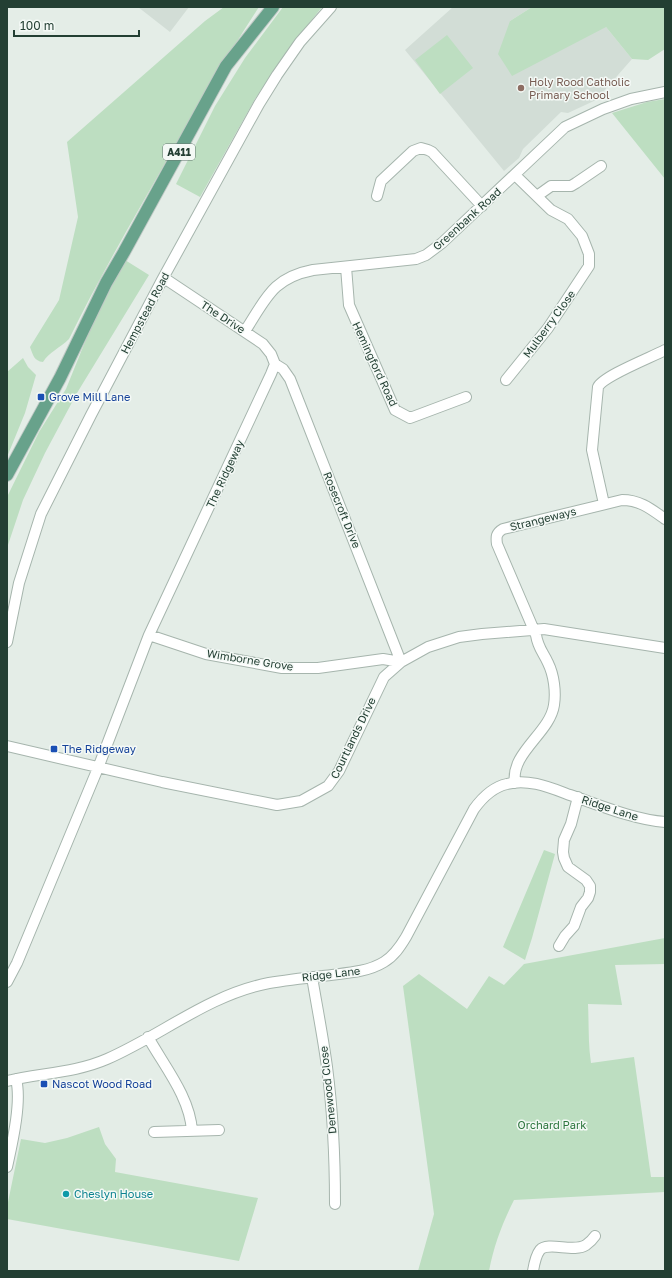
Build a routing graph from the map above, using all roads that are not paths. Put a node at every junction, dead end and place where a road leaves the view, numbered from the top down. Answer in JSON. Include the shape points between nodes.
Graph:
{"nodes":[{"id":1,"x":273,"y":7,"type":"edge"},
{"id":2,"x":331,"y":7,"type":"edge"},
{"id":3,"x":665,"y":92,"type":"edge"},
{"id":4,"x":601,"y":166,"type":"dead end"},
{"id":5,"x":515,"y":175,"type":"junction"},
{"id":6,"x":377,"y":196,"type":"dead end"},
{"id":7,"x":537,"y":196,"type":"junction"},
{"id":8,"x":482,"y":206,"type":"junction"},
{"id":9,"x":346,"y":267,"type":"junction"},
{"id":10,"x":164,"y":278,"type":"junction"},
{"id":11,"x":245,"y":331,"type":"junction"},
{"id":12,"x":665,"y":350,"type":"edge"},
{"id":13,"x":275,"y":364,"type":"junction"},
{"id":14,"x":506,"y":380,"type":"dead end"},
{"id":15,"x":466,"y":397,"type":"dead end"},
{"id":16,"x":7,"y":475,"type":"edge"},
{"id":17,"x":604,"y":504,"type":"junction"},
{"id":18,"x":665,"y":519,"type":"edge"},
{"id":19,"x":534,"y":630,"type":"junction"},
{"id":20,"x":149,"y":635,"type":"junction"},
{"id":21,"x":7,"y":642,"type":"edge"},
{"id":22,"x":665,"y":648,"type":"edge"},
{"id":23,"x":401,"y":662,"type":"junction"},
{"id":24,"x":7,"y":746,"type":"edge"},
{"id":25,"x":98,"y":768,"type":"junction"},
{"id":26,"x":515,"y":782,"type":"junction"},
{"id":27,"x":578,"y":797,"type":"junction"},
{"id":28,"x":665,"y":822,"type":"edge"},
{"id":29,"x":559,"y":946,"type":"dead end"},
{"id":30,"x":312,"y":977,"type":"junction"},
{"id":31,"x":7,"y":982,"type":"edge"},
{"id":32,"x":148,"y":1037,"type":"junction"},
{"id":33,"x":12,"y":1080,"type":"edge"},
{"id":34,"x":219,"y":1130,"type":"dead end"},
{"id":35,"x":192,"y":1131,"type":"junction"},
{"id":36,"x":154,"y":1132,"type":"dead end"},
{"id":37,"x":7,"y":1167,"type":"edge"},
{"id":38,"x":335,"y":1204,"type":"dead end"},
{"id":39,"x":595,"y":1236,"type":"dead end"},
{"id":40,"x":533,"y":1271,"type":"edge"}],
"edges":[{"from":1,"to":16,"type":"main road","number":"A411","via":[[226,66],[106,283],[60,378]]},
{"from":2,"to":10,"type":"street","name":"Hempstead Road","via":[[300,42],[259,104]]},
{"from":3,"to":5,"type":"street","name":"Greenbank Road","via":[[617,104],[565,127]]},
{"from":4,"to":7,"type":"street","via":[[576,183],[551,186]]},
{"from":5,"to":7,"type":"street"},
{"from":5,"to":8,"type":"street","name":"Greenbank Road"},
{"from":6,"to":8,"type":"street","via":[[381,181],[413,151],[425,148],[432,152]]},
{"from":7,"to":14,"type":"street","name":"Mulberry Close","via":[[551,210],[568,219],[582,236],[589,254],[589,266],[548,328]]},
{"from":8,"to":9,"type":"street","name":"Greenbank Road","via":[[426,255],[407,261]]},
{"from":9,"to":11,"type":"street","name":"Greenbank Road","via":[[301,273],[287,278],[274,288]]},
{"from":9,"to":15,"type":"street","name":"Hemingford Road","via":[[349,305],[395,410],[410,418]]},
{"from":10,"to":11,"type":"street","name":"The Drive"},
{"from":10,"to":21,"type":"street","name":"Hempstead Road","via":[[41,514],[19,583]]},
{"from":11,"to":13,"type":"street","name":"The Drive","via":[[268,349]]},
{"from":12,"to":17,"type":"street","via":[[609,377],[598,387],[592,450]]},
{"from":13,"to":20,"type":"street","name":"The Ridgeway"},
{"from":13,"to":23,"type":"street","name":"Rosecroft Drive","via":[[283,369],[290,379]]},
{"from":17,"to":18,"type":"street","name":"Strangeways","via":[[622,500],[636,501]]},
{"from":17,"to":19,"type":"street","name":"Strangeways","via":[[503,529],[498,533],[497,544]]},
{"from":19,"to":22,"type":"street","name":"Courtlands Drive","via":[[544,629]]},
{"from":19,"to":23,"type":"street","name":"Courtlands Drive","via":[[458,637],[428,646]]},
{"from":19,"to":26,"type":"street","via":[[538,645],[551,669],[553,706],[550,717],[516,766]]},
{"from":20,"to":23,"type":"street","name":"Wimborne Grove","via":[[206,654],[282,668],[318,668],[383,659]]},
{"from":20,"to":25,"type":"street","name":"The Ridgeway"},
{"from":23,"to":25,"type":"street","name":"Courtlands Drive","via":[[388,672],[381,682],[334,780],[328,786],[301,800],[277,805]]},
{"from":24,"to":25,"type":"street","name":"Courtlands Drive"},
{"from":25,"to":31,"type":"street","name":"The Ridgeway"},
{"from":26,"to":27,"type":"street","name":"Ridge Lane","via":[[535,784]]},
{"from":26,"to":30,"type":"street","name":"Ridge Lane","via":[[490,792],[474,809],[395,953],[366,970]]},
{"from":27,"to":28,"type":"street","name":"Ridge Lane","via":[[643,819]]},
{"from":27,"to":29,"type":"street","via":[[564,840],[563,852],[568,867],[586,880],[590,892],[574,926]]},
{"from":30,"to":32,"type":"street","name":"Ridge Lane","via":[[267,984],[240,992],[209,1004]]},
{"from":30,"to":38,"type":"street","name":"Denewood Close","via":[[330,1098]]},
{"from":32,"to":33,"type":"street","name":"Ridge Lane","via":[[94,1064]]},
{"from":32,"to":35,"type":"street","via":[[186,1103]]},
{"from":33,"to":37,"type":"street","via":[[18,1086],[18,1104]]},
{"from":34,"to":35,"type":"street"},
{"from":35,"to":36,"type":"street"},
{"from":39,"to":40,"type":"street","via":[[578,1248],[543,1248],[539,1251]]}]}
